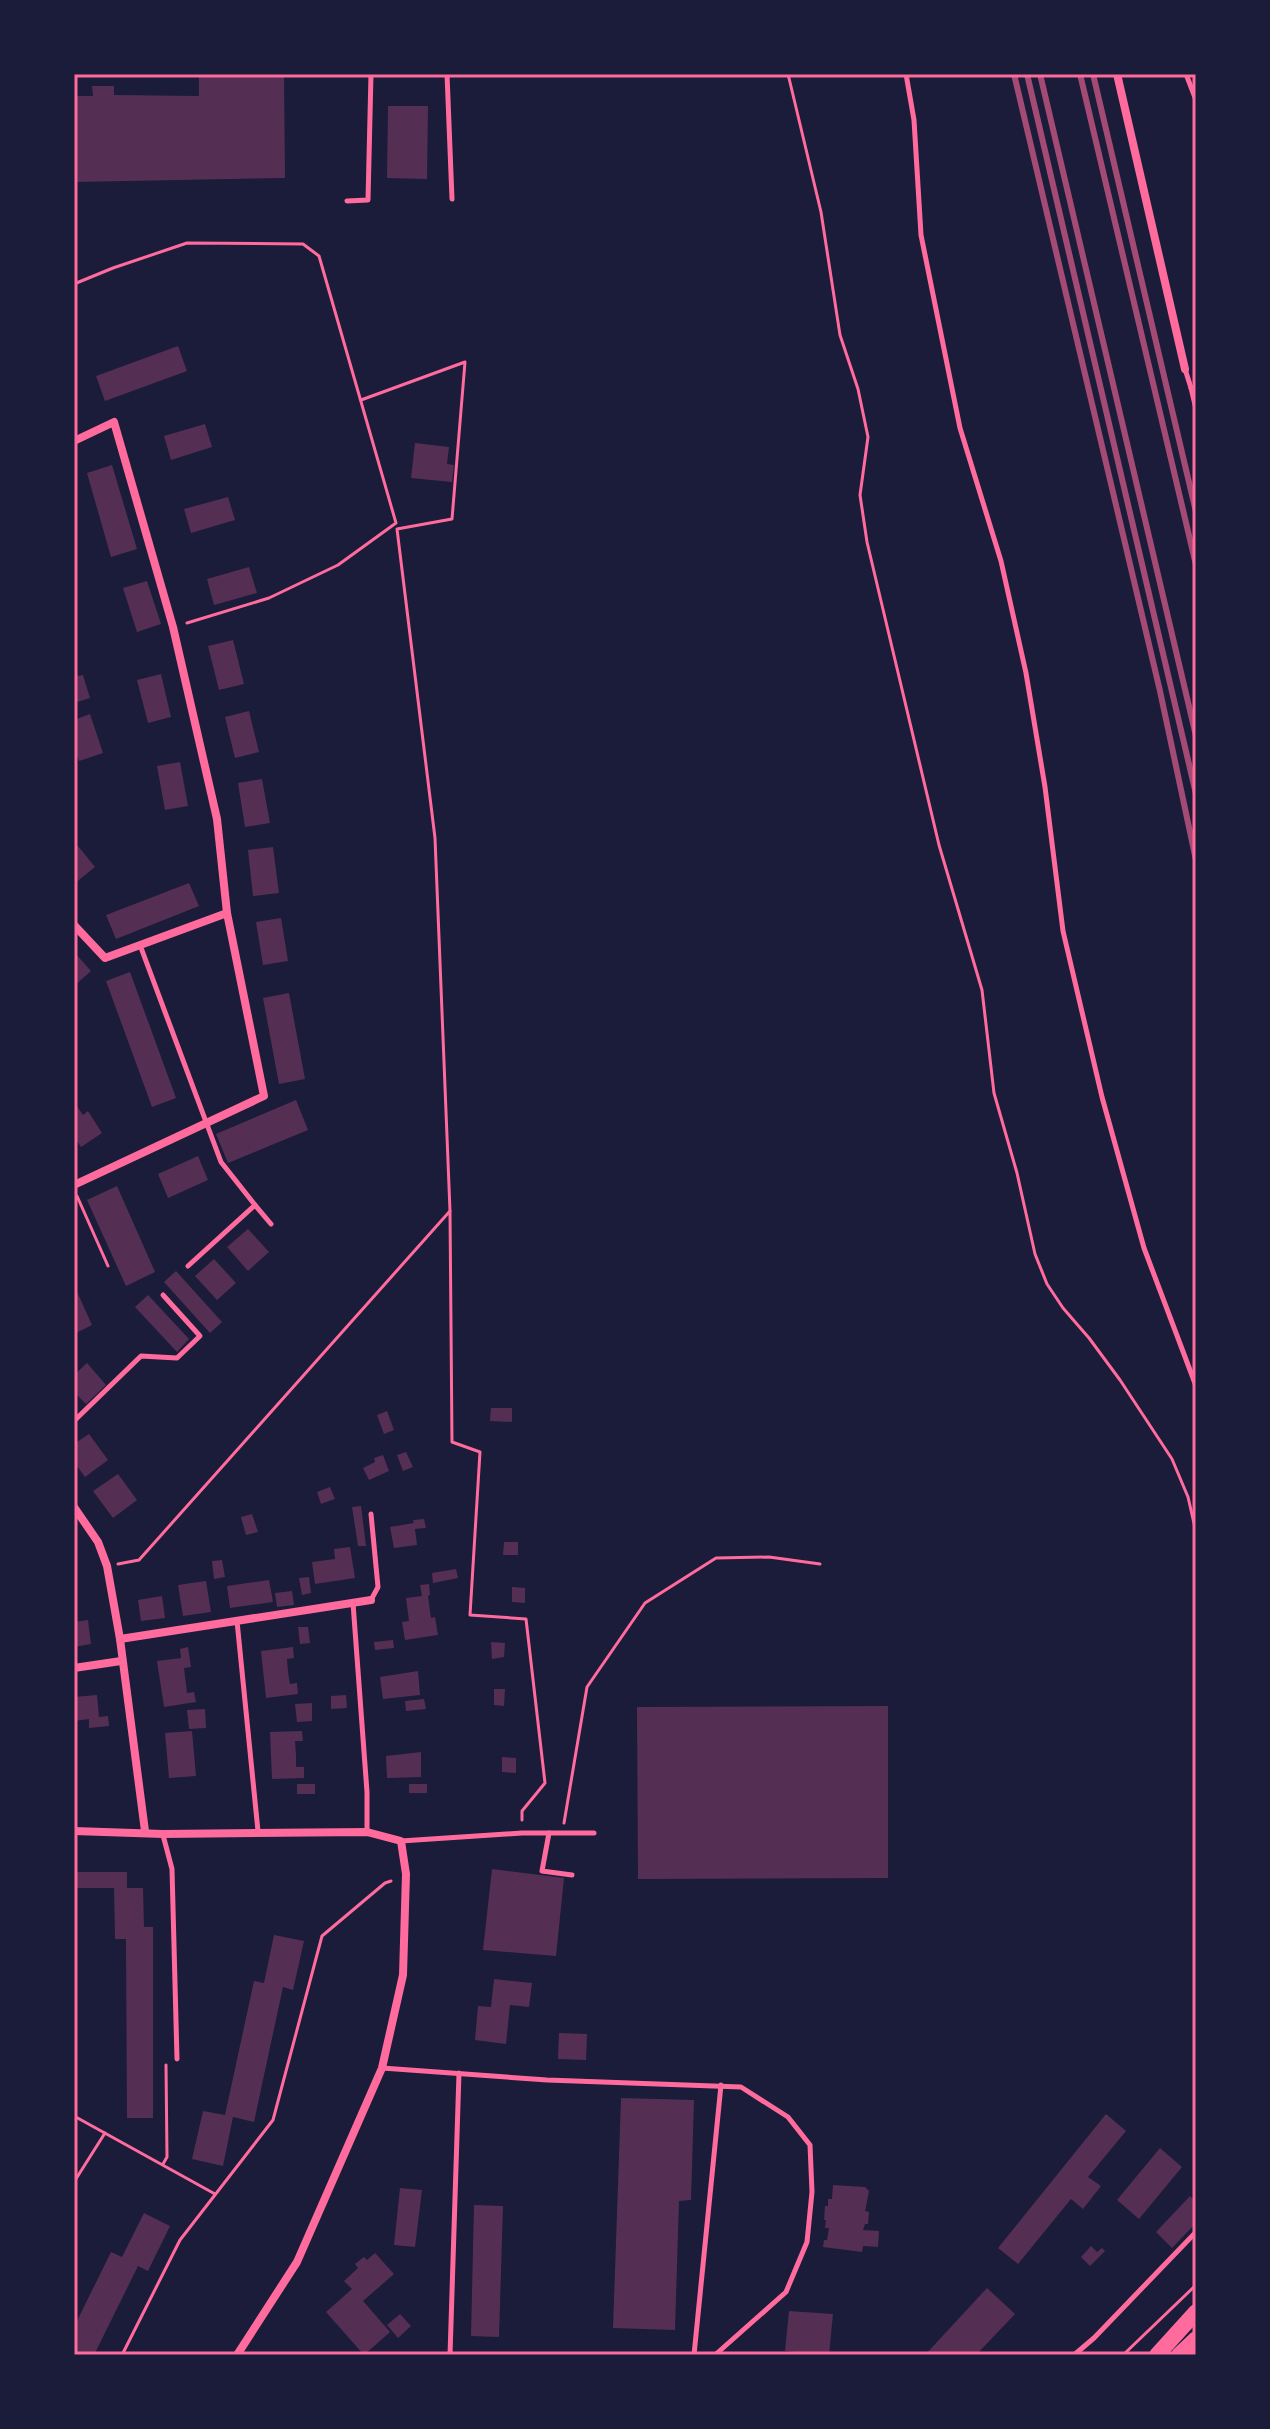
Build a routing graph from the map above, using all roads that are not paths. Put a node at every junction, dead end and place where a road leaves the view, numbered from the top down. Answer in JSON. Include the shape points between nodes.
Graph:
{"nodes":[{"id":1,"x":371,"y":74,"type":"edge"},
{"id":2,"x":447,"y":74,"type":"edge"},
{"id":3,"x":906,"y":74,"type":"edge"},
{"id":4,"x":1117,"y":74,"type":"edge"},
{"id":5,"x":1186,"y":74,"type":"edge"},
{"id":6,"x":1196,"y":100,"type":"edge"},
{"id":7,"x":452,"y":199,"type":"dead end"},
{"id":8,"x":347,"y":201,"type":"dead end"},
{"id":9,"x":1185,"y":369,"type":"joint"},
{"id":10,"x":1194,"y":388,"type":"edge"},
{"id":11,"x":1196,"y":409,"type":"edge"},
{"id":12,"x":74,"y":441,"type":"edge"},
{"id":13,"x":227,"y":913,"type":"junction"},
{"id":14,"x":74,"y":925,"type":"edge"},
{"id":15,"x":140,"y":945,"type":"junction"},
{"id":16,"x":206,"y":1122,"type":"junction"},
{"id":17,"x":74,"y":1188,"type":"edge"},
{"id":18,"x":255,"y":1205,"type":"junction"},
{"id":19,"x":271,"y":1224,"type":"dead end"},
{"id":20,"x":188,"y":1266,"type":"dead end"},
{"id":21,"x":163,"y":1295,"type":"dead end"},
{"id":22,"x":1196,"y":1386,"type":"edge"},
{"id":23,"x":74,"y":1421,"type":"edge"},
{"id":24,"x":74,"y":1507,"type":"edge"},
{"id":25,"x":371,"y":1514,"type":"dead end"},
{"id":26,"x":371,"y":1600,"type":"joint"},
{"id":27,"x":353,"y":1603,"type":"junction"},
{"id":28,"x":237,"y":1621,"type":"junction"},
{"id":29,"x":120,"y":1639,"type":"junction"},
{"id":30,"x":121,"y":1661,"type":"junction"},
{"id":31,"x":74,"y":1668,"type":"edge"},
{"id":32,"x":74,"y":1831,"type":"edge"},
{"id":33,"x":145,"y":1831,"type":"junction"},
{"id":34,"x":258,"y":1831,"type":"junction"},
{"id":35,"x":367,"y":1832,"type":"junction"},
{"id":36,"x":549,"y":1833,"type":"junction"},
{"id":37,"x":594,"y":1833,"type":"dead end"},
{"id":38,"x":163,"y":1834,"type":"junction"},
{"id":39,"x":401,"y":1841,"type":"junction"},
{"id":40,"x":572,"y":1875,"type":"dead end"},
{"id":41,"x":177,"y":2059,"type":"road end"},
{"id":42,"x":382,"y":2068,"type":"junction"},
{"id":43,"x":459,"y":2073,"type":"junction"},
{"id":44,"x":721,"y":2085,"type":"junction"},
{"id":45,"x":1196,"y":2232,"type":"edge"},
{"id":46,"x":1196,"y":2312,"type":"edge"},
{"id":47,"x":1196,"y":2339,"type":"edge"},
{"id":48,"x":237,"y":2355,"type":"edge"},
{"id":49,"x":450,"y":2355,"type":"edge"},
{"id":50,"x":694,"y":2355,"type":"edge"},
{"id":51,"x":715,"y":2355,"type":"edge"},
{"id":52,"x":1074,"y":2355,"type":"edge"},
{"id":53,"x":1157,"y":2355,"type":"edge"},
{"id":54,"x":1179,"y":2355,"type":"edge"}],
"edges":[{"from":1,"to":8,"type":"lane","via":[[368,200]]},
{"from":2,"to":7,"type":"lane"},
{"from":3,"to":22,"type":"lane","via":[[921,235],[960,428],[1001,561],[1026,673],[1063,931],[1144,1248]]},
{"from":4,"to":9,"type":"street"},
{"from":5,"to":6,"type":"lane"},
{"from":9,"to":10,"type":"lane"},
{"from":10,"to":11,"type":"lane"},
{"from":12,"to":13,"type":"street","via":[[114,422],[173,627],[217,819]]},
{"from":13,"to":15,"type":"street"},
{"from":13,"to":16,"type":"street","via":[[264,1096]]},
{"from":14,"to":15,"type":"street","via":[[105,958]]},
{"from":15,"to":16,"type":"lane"},
{"from":16,"to":17,"type":"street"},
{"from":16,"to":18,"type":"lane","via":[[221,1162]]},
{"from":18,"to":19,"type":"lane"},
{"from":18,"to":20,"type":"lane"},
{"from":21,"to":23,"type":"lane","via":[[200,1336],[177,1358],[141,1356]]},
{"from":24,"to":29,"type":"street","via":[[107,1566]]},
{"from":25,"to":26,"type":"lane","via":[[378,1587]]},
{"from":26,"to":27,"type":"street"},
{"from":27,"to":28,"type":"street"},
{"from":27,"to":35,"type":"lane"},
{"from":28,"to":29,"type":"street"},
{"from":28,"to":34,"type":"lane"},
{"from":29,"to":30,"type":"street"},
{"from":30,"to":31,"type":"street"},
{"from":30,"to":33,"type":"street"},
{"from":32,"to":33,"type":"street"},
{"from":33,"to":38,"type":"street"},
{"from":34,"to":35,"type":"street"},
{"from":34,"to":38,"type":"street"},
{"from":35,"to":39,"type":"street"},
{"from":36,"to":37,"type":"lane"},
{"from":36,"to":39,"type":"lane"},
{"from":36,"to":40,"type":"lane","via":[[542,1871]]},
{"from":38,"to":41,"type":"lane","via":[[172,1869]]},
{"from":39,"to":42,"type":"street","via":[[406,1874],[403,1975]]},
{"from":42,"to":43,"type":"lane"},
{"from":42,"to":48,"type":"street","via":[[297,2262]]},
{"from":43,"to":44,"type":"lane"},
{"from":43,"to":49,"type":"lane"},
{"from":44,"to":50,"type":"lane"},
{"from":44,"to":51,"type":"lane","via":[[741,2087],[788,2117],[810,2145],[812,2192],[807,2242],[786,2292]]},
{"from":45,"to":52,"type":"lane"},
{"from":46,"to":53,"type":"main road"},
{"from":47,"to":54,"type":"main road"}]}
